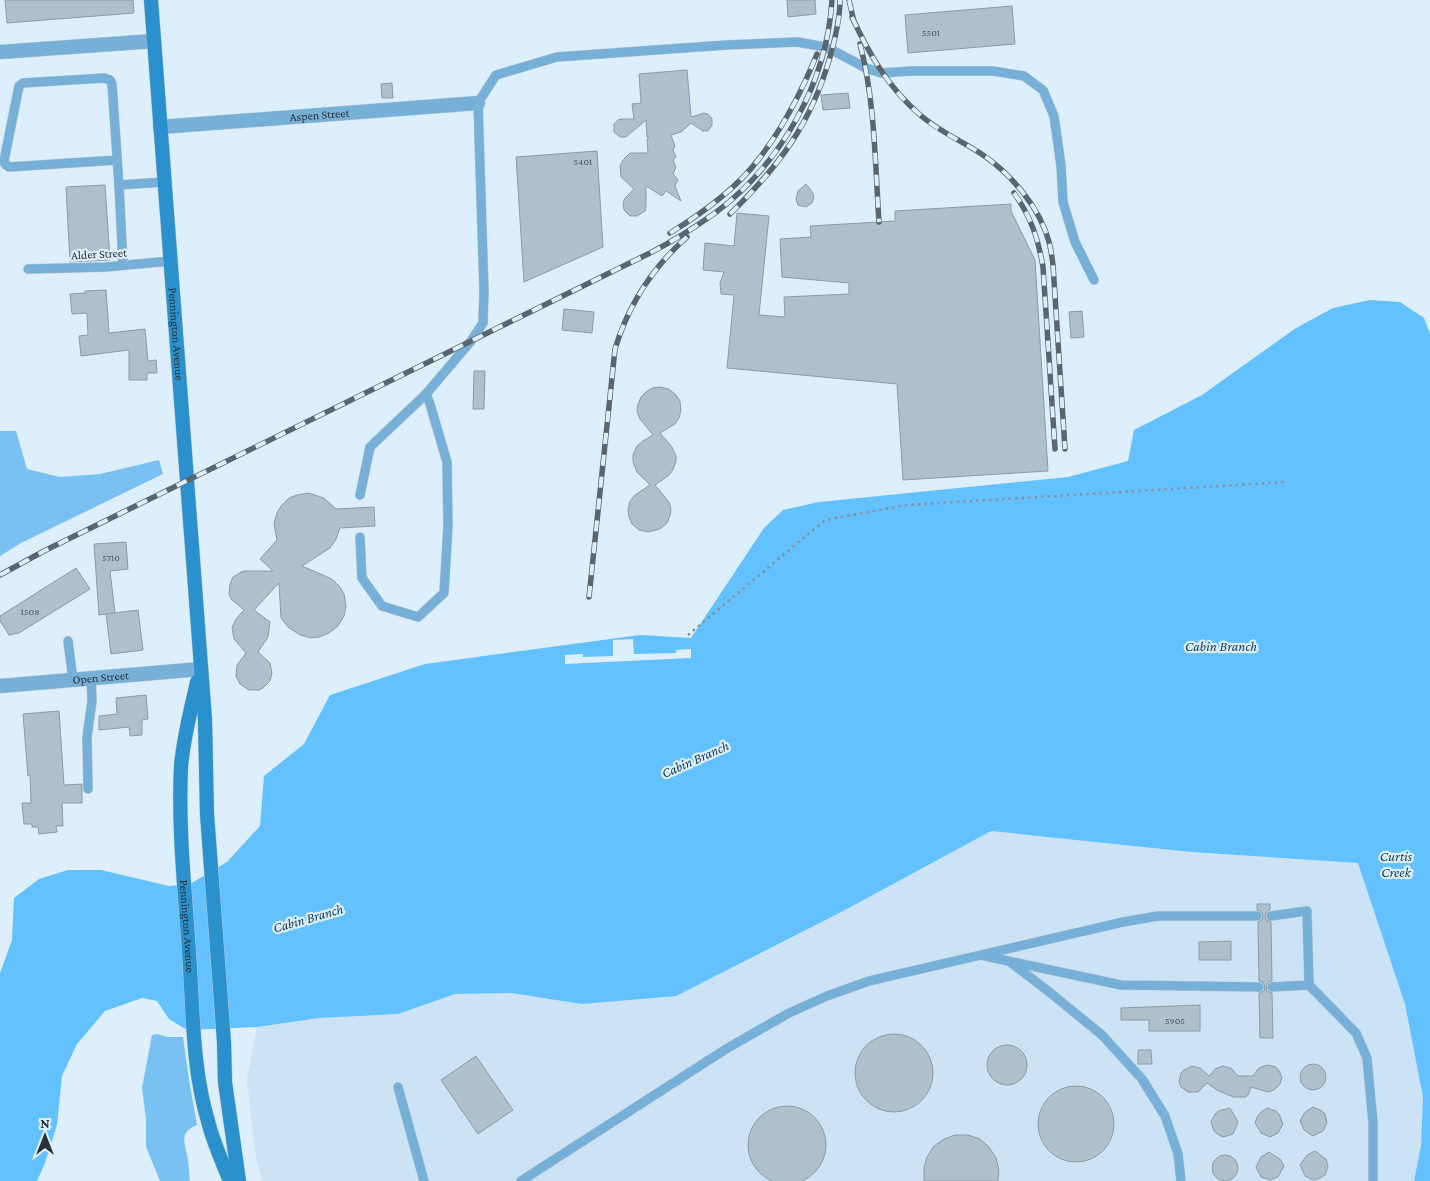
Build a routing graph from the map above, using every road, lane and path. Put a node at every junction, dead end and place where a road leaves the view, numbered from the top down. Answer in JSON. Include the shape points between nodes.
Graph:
{"nodes":[{"id":1,"x":150,"y":0,"type":"edge"},
{"id":2,"x":154,"y":41,"type":"junction"},
{"id":3,"x":0,"y":52,"type":"edge"},
{"id":4,"x":478,"y":104,"type":"junction"},
{"id":5,"x":160,"y":127,"type":"junction"},
{"id":6,"x":117,"y":160,"type":"junction"},
{"id":7,"x":164,"y":182,"type":"junction"},
{"id":8,"x":118,"y":185,"type":"junction"},
{"id":9,"x":170,"y":261,"type":"junction"},
{"id":10,"x":124,"y":265,"type":"junction"},
{"id":11,"x":28,"y":269,"type":"dead end"},
{"id":12,"x":1094,"y":280,"type":"dead end"},
{"id":13,"x":426,"y":394,"type":"junction"},
{"id":14,"x":1285,"y":482,"type":"dead end"},
{"id":15,"x":360,"y":495,"type":"dead end"},
{"id":16,"x":360,"y":537,"type":"dead end"},
{"id":17,"x":688,"y":635,"type":"dead end"},
{"id":18,"x":68,"y":641,"type":"dead end"},
{"id":19,"x":201,"y":669,"type":"junction"},
{"id":20,"x":91,"y":678,"type":"junction"},
{"id":21,"x":73,"y":680,"type":"junction"},
{"id":22,"x":0,"y":686,"type":"edge"},
{"id":23,"x":88,"y":789,"type":"dead end"},
{"id":24,"x":1257,"y":916,"type":"dead end"},
{"id":25,"x":1271,"y":916,"type":"dead end"},
{"id":26,"x":980,"y":955,"type":"junction"},
{"id":27,"x":1008,"y":961,"type":"junction"},
{"id":28,"x":1309,"y":985,"type":"junction"},
{"id":29,"x":1259,"y":987,"type":"dead end"},
{"id":30,"x":1272,"y":987,"type":"dead end"},
{"id":31,"x":398,"y":1087,"type":"dead end"},
{"id":32,"x":230,"y":1181,"type":"edge"},
{"id":33,"x":239,"y":1181,"type":"edge"},
{"id":34,"x":424,"y":1181,"type":"edge"},
{"id":35,"x":521,"y":1181,"type":"edge"},
{"id":36,"x":1181,"y":1181,"type":"edge"},
{"id":37,"x":1373,"y":1181,"type":"edge"}],
"edges":[{"from":1,"to":2,"type":"main road","name":"Pennington Avenue"},
{"from":2,"to":3,"type":"street"},
{"from":2,"to":5,"type":"main road","name":"Pennington Avenue"},
{"from":4,"to":5,"type":"street","name":"Aspen Street"},
{"from":4,"to":12,"type":"lane","via":[[496,75],[557,57],[726,45],[797,42],[820,46],[882,73],[993,71],[1024,76],[1043,90],[1054,116],[1063,202],[1075,242]]},
{"from":4,"to":13,"type":"lane","via":[[483,323]]},
{"from":5,"to":7,"type":"main road","name":"Pennington Avenue"},
{"from":6,"to":6,"type":"lane","via":[[110,80],[23,83],[19,86],[5,164],[9,167]]},
{"from":6,"to":8,"type":"lane"},
{"from":7,"to":8,"type":"lane"},
{"from":7,"to":9,"type":"main road","name":"Pennington Avenue"},
{"from":8,"to":10,"type":"lane"},
{"from":9,"to":10,"type":"lane","name":"Alder Street"},
{"from":9,"to":19,"type":"main road","name":"Pennington Avenue"},
{"from":10,"to":11,"type":"lane","name":"Alder Street"},
{"from":13,"to":15,"type":"lane","via":[[370,446]]},
{"from":13,"to":16,"type":"lane","via":[[447,462],[444,592],[418,617],[382,606],[362,578]]},
{"from":14,"to":17,"type":"path","via":[[907,504],[825,520]]},
{"from":18,"to":21,"type":"lane"},
{"from":19,"to":20,"type":"street","name":"Open Street"},
{"from":19,"to":32,"type":"main road","name":"Pennington Avenue","via":[[188,720],[182,766],[182,860],[200,1084],[207,1120]]},
{"from":19,"to":33,"type":"main road","name":"Pennington Avenue","via":[[225,1082]]},
{"from":20,"to":21,"type":"street","name":"Open Street"},
{"from":20,"to":23,"type":"lane"},
{"from":21,"to":22,"type":"street","name":"Open Street"},
{"from":24,"to":26,"type":"lane","via":[[1158,916]]},
{"from":25,"to":28,"type":"lane","via":[[1307,911]]},
{"from":26,"to":27,"type":"lane"},
{"from":26,"to":35,"type":"lane","via":[[869,981],[789,1013],[726,1049]]},
{"from":27,"to":29,"type":"lane","via":[[1121,985]]},
{"from":27,"to":36,"type":"lane","via":[[1102,1035],[1142,1079],[1164,1116],[1178,1154]]},
{"from":28,"to":30,"type":"lane"},
{"from":28,"to":37,"type":"lane","via":[[1356,1033],[1367,1058],[1373,1123]]},
{"from":31,"to":34,"type":"lane"}]}
